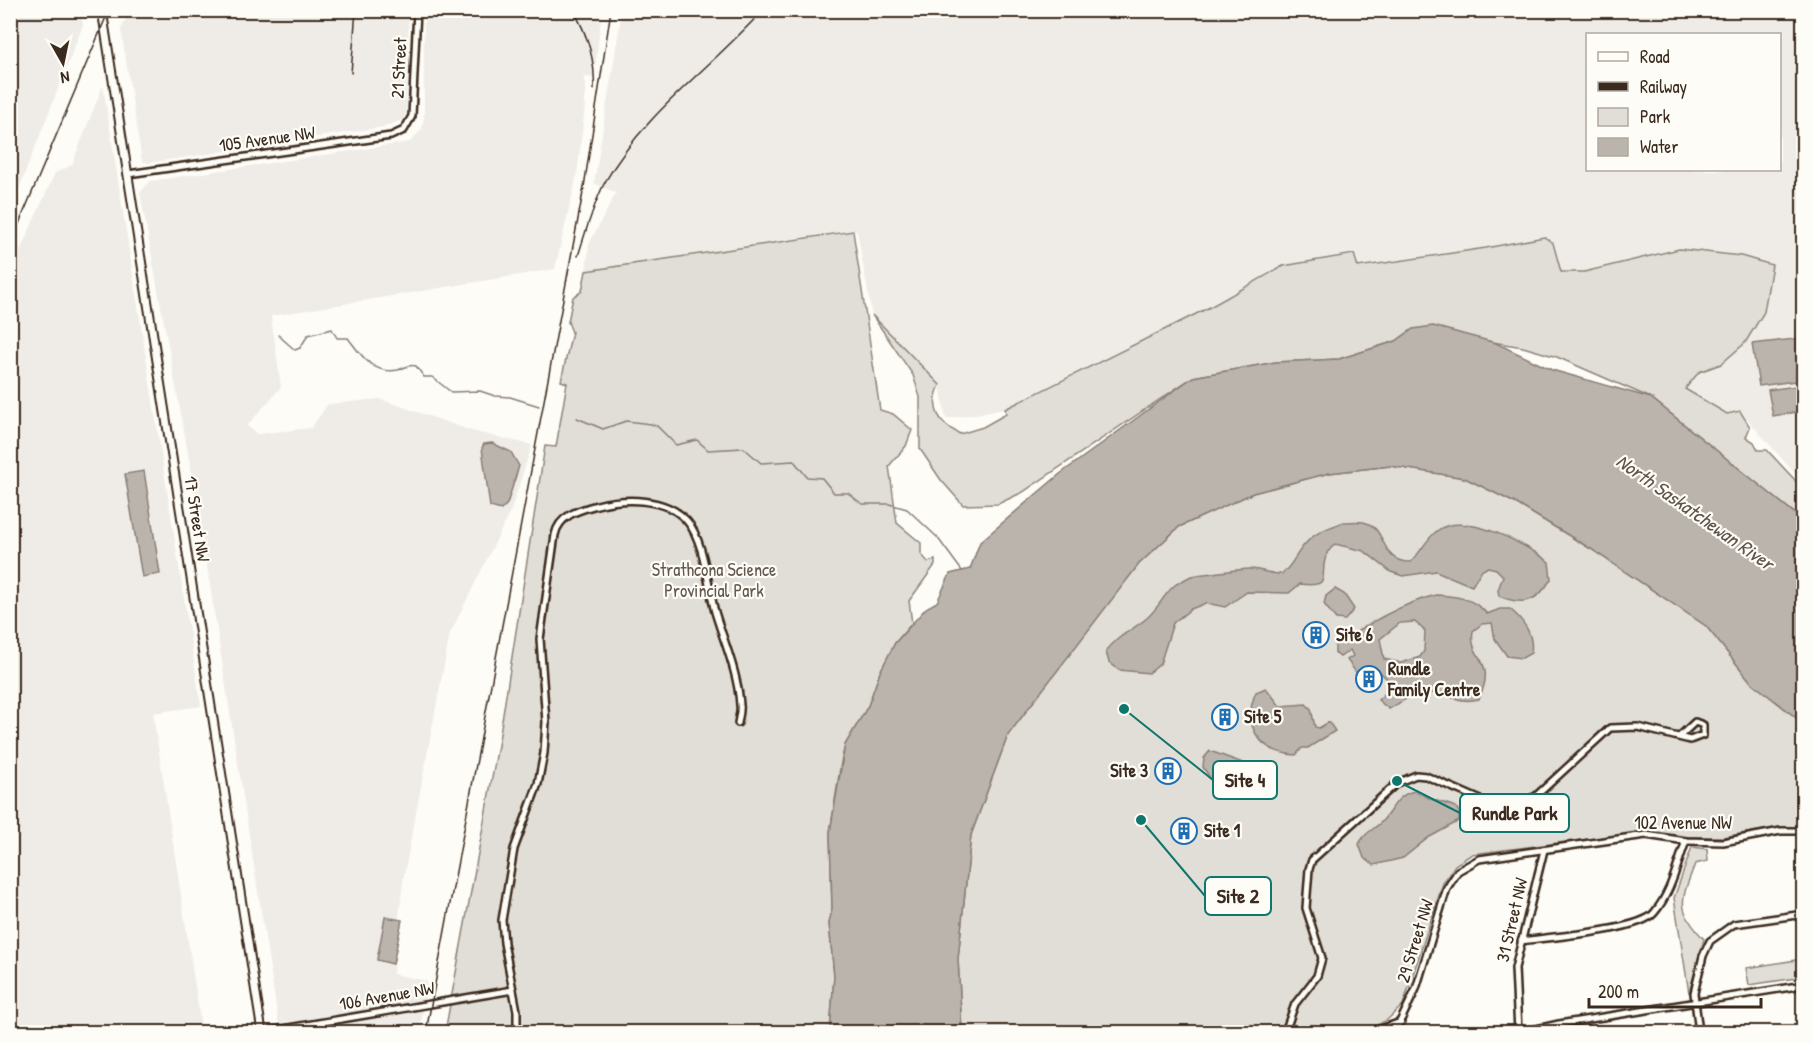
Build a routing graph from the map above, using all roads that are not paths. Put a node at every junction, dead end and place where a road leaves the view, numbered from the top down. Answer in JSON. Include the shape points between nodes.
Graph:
{"nodes":[{"id":1,"x":102,"y":10,"type":"edge"},
{"id":2,"x":417,"y":10,"type":"edge"},
{"id":3,"x":407,"y":126,"type":"joint"},
{"id":4,"x":128,"y":174,"type":"junction"},
{"id":5,"x":738,"y":723,"type":"dead end"},
{"id":6,"x":1680,"y":736,"type":"dead end"},
{"id":7,"x":1803,"y":831,"type":"edge"},
{"id":8,"x":1686,"y":841,"type":"junction"},
{"id":9,"x":1544,"y":850,"type":"junction"},
{"id":10,"x":1458,"y":870,"type":"joint"},
{"id":11,"x":1803,"y":914,"type":"edge"},
{"id":12,"x":1521,"y":941,"type":"junction"},
{"id":13,"x":1803,"y":985,"type":"edge"},
{"id":14,"x":513,"y":990,"type":"junction"},
{"id":15,"x":1694,"y":1002,"type":"junction"},
{"id":16,"x":1401,"y":1022,"type":"junction"},
{"id":17,"x":264,"y":1032,"type":"edge"},
{"id":18,"x":517,"y":1032,"type":"edge"},
{"id":19,"x":1285,"y":1032,"type":"edge"},
{"id":20,"x":1372,"y":1032,"type":"edge"},
{"id":21,"x":1395,"y":1032,"type":"edge"},
{"id":22,"x":1518,"y":1032,"type":"edge"},
{"id":23,"x":1523,"y":1032,"type":"edge"},
{"id":24,"x":1699,"y":1032,"type":"edge"}],
"edges":[{"from":1,"to":4,"type":"main road","name":"17 Street NW"},
{"from":2,"to":3,"type":"street","name":"21 Street","via":[[412,116]]},
{"from":3,"to":4,"type":"street","name":"105 Avenue NW","via":[[391,136]]},
{"from":4,"to":17,"type":"main road","name":"17 Street NW"},
{"from":5,"to":14,"type":"street","via":[[741,705],[731,662],[698,541],[687,521],[670,508],[621,500],[580,510],[562,520],[555,535],[540,639],[546,722],[544,753],[514,849],[502,920]]},
{"from":6,"to":19,"type":"street","via":[[1624,725],[1610,728],[1536,796],[1513,806],[1488,803],[1426,776],[1397,783],[1312,860],[1306,908],[1320,949],[1320,968],[1295,1004]]},
{"from":7,"to":8,"type":"street","name":"102 Avenue NW","via":[[1780,831],[1723,842]]},
{"from":8,"to":9,"type":"street","name":"102 Avenue NW","via":[[1646,835]]},
{"from":8,"to":12,"type":"street","via":[[1665,898],[1649,918],[1630,926]]},
{"from":9,"to":10,"type":"street","name":"102 Avenue NW","via":[[1479,859]]},
{"from":9,"to":12,"type":"street","name":"31 Street NW"},
{"from":10,"to":16,"type":"street","name":"29 Street NW","via":[[1447,888],[1416,989]]},
{"from":11,"to":15,"type":"street","via":[[1734,924],[1714,936],[1702,956]]},
{"from":12,"to":22,"type":"street","name":"31 Street NW","via":[[1515,980]]},
{"from":13,"to":15,"type":"street"},
{"from":14,"to":17,"type":"street","name":"106 Avenue NW"},
{"from":14,"to":18,"type":"street"},
{"from":15,"to":23,"type":"street"},
{"from":15,"to":24,"type":"street"},
{"from":16,"to":20,"type":"street"},
{"from":16,"to":21,"type":"street","name":"29 Street NW"}]}
